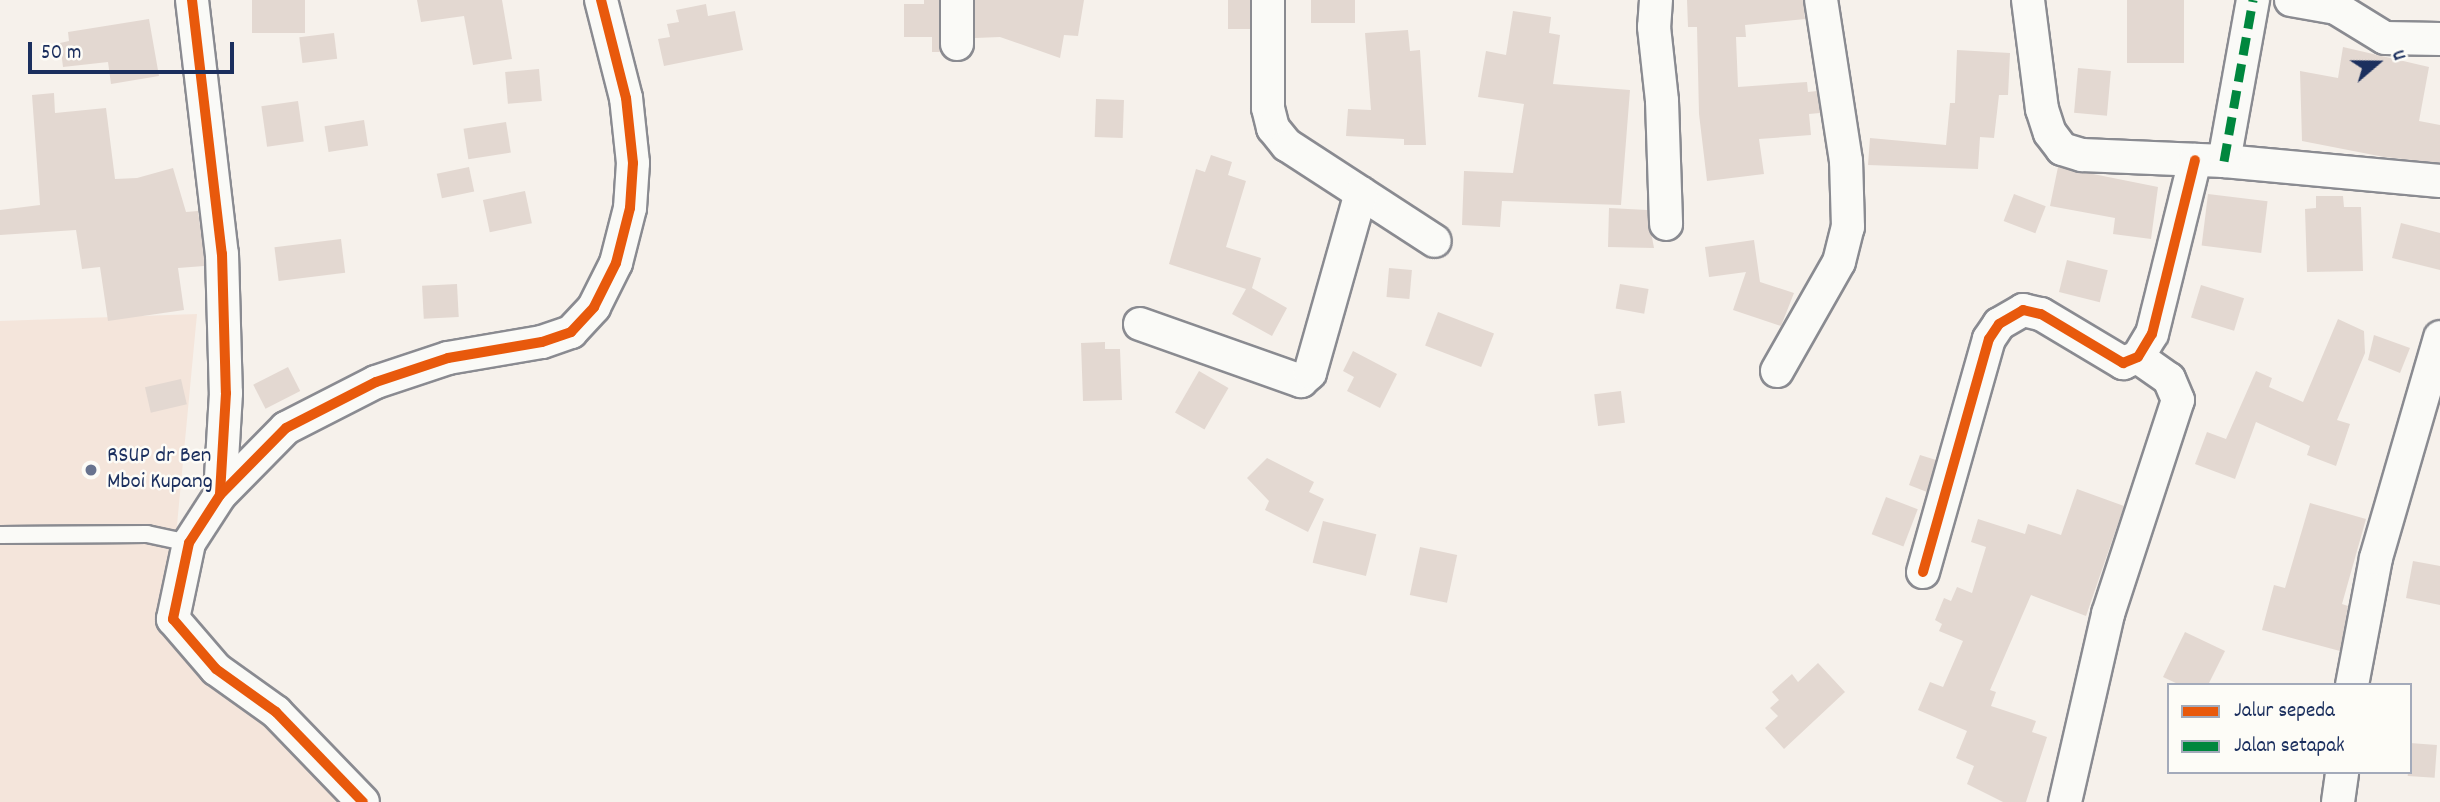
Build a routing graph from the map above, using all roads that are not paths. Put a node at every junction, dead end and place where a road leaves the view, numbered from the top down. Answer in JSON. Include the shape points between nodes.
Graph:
{"nodes":[{"id":1,"x":192,"y":0,"type":"edge"},
{"id":2,"x":601,"y":0,"type":"edge"},
{"id":3,"x":957,"y":0,"type":"edge"},
{"id":4,"x":1268,"y":0,"type":"edge"},
{"id":5,"x":1656,"y":0,"type":"edge"},
{"id":6,"x":1821,"y":0,"type":"edge"},
{"id":7,"x":2028,"y":0,"type":"edge"},
{"id":8,"x":2253,"y":0,"type":"edge"},
{"id":9,"x":2291,"y":0,"type":"edge"},
{"id":10,"x":2440,"y":39,"type":"edge"},
{"id":11,"x":957,"y":44,"type":"dead end"},
{"id":12,"x":2209,"y":160,"type":"junction"},
{"id":13,"x":2440,"y":181,"type":"edge"},
{"id":14,"x":1361,"y":193,"type":"junction"},
{"id":15,"x":1666,"y":224,"type":"dead end"},
{"id":16,"x":1435,"y":241,"type":"dead end"},
{"id":17,"x":1140,"y":324,"type":"dead end"},
{"id":18,"x":2440,"y":337,"type":"edge"},
{"id":19,"x":2138,"y":357,"type":"junction"},
{"id":20,"x":1777,"y":371,"type":"dead end"},
{"id":21,"x":220,"y":495,"type":"junction"},
{"id":22,"x":0,"y":535,"type":"edge"},
{"id":23,"x":189,"y":543,"type":"junction"},
{"id":24,"x":1923,"y":572,"type":"dead end"},
{"id":25,"x":2352,"y":683,"type":"edge"},
{"id":26,"x":2342,"y":774,"type":"edge"},
{"id":27,"x":355,"y":799,"type":"edge"},
{"id":28,"x":2065,"y":802,"type":"edge"},
{"id":29,"x":2338,"y":802,"type":"edge"}],
"edges":[{"from":1,"to":21,"type":"street","via":[[222,254],[226,393]]},
{"from":2,"to":21,"type":"street","via":[[626,97],[634,163],[630,208],[616,263],[594,306],[571,332],[542,342],[448,358],[376,382],[286,428]]},
{"from":3,"to":11,"type":"street"},
{"from":4,"to":14,"type":"street","via":[[1268,108],[1273,128],[1287,145]]},
{"from":5,"to":15,"type":"street"},
{"from":6,"to":20,"type":"street","via":[[1846,162],[1848,227],[1839,262]]},
{"from":7,"to":12,"type":"street","via":[[2042,109],[2050,133],[2062,149],[2082,155]]},
{"from":8,"to":12,"type":"street"},
{"from":9,"to":10,"type":"street","via":[[2336,8],[2385,38]]},
{"from":12,"to":13,"type":"street"},
{"from":12,"to":19,"type":"street","via":[[2152,334]]},
{"from":14,"to":16,"type":"street"},
{"from":14,"to":17,"type":"street","via":[[1310,373],[1301,381]]},
{"from":18,"to":25,"type":"street","via":[[2376,558]]},
{"from":19,"to":24,"type":"street","via":[[2123,363],[2040,314],[2023,310],[1999,324],[1989,339]]},
{"from":19,"to":28,"type":"street","via":[[2169,379],[2178,400],[2108,614]]},
{"from":21,"to":23,"type":"street"},
{"from":22,"to":23,"type":"lane","via":[[147,534]]},
{"from":23,"to":27,"type":"street","via":[[173,618],[216,669],[275,712]]},
{"from":26,"to":29,"type":"street"}]}
